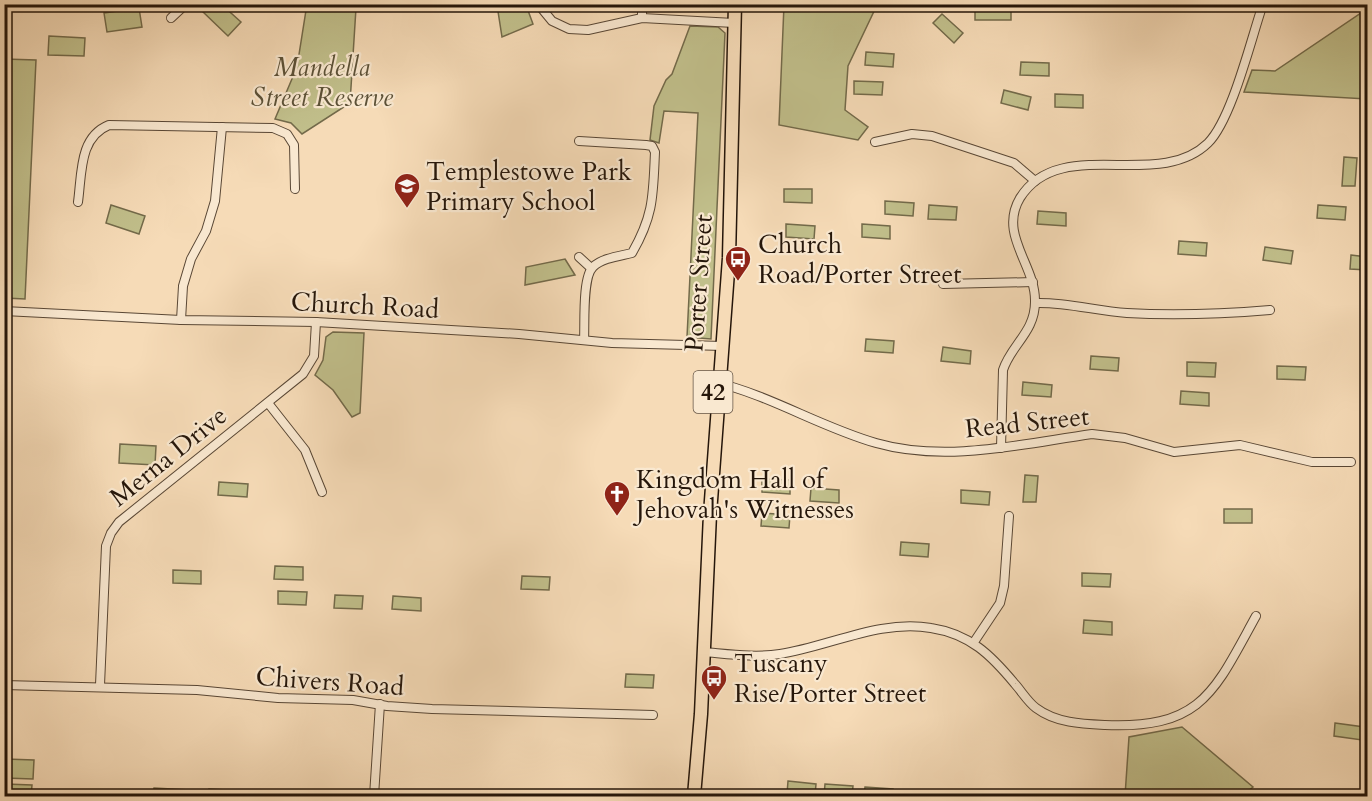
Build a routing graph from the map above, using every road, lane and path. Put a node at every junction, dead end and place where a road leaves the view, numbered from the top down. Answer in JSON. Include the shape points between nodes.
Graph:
{"nodes":[{"id":1,"x":186,"y":4,"type":"edge"},
{"id":2,"x":538,"y":4,"type":"edge"},
{"id":3,"x":642,"y":4,"type":"edge"},
{"id":4,"x":735,"y":4,"type":"edge"},
{"id":5,"x":1263,"y":4,"type":"edge"},
{"id":6,"x":171,"y":18,"type":"dead end"},
{"id":7,"x":642,"y":18,"type":"junction"},
{"id":8,"x":734,"y":23,"type":"junction"},
{"id":9,"x":222,"y":127,"type":"junction"},
{"id":10,"x":579,"y":141,"type":"dead end"},
{"id":11,"x":875,"y":142,"type":"dead end"},
{"id":12,"x":1035,"y":181,"type":"junction"},
{"id":13,"x":295,"y":189,"type":"dead end"},
{"id":14,"x":78,"y":202,"type":"dead end"},
{"id":15,"x":579,"y":256,"type":"dead end"},
{"id":16,"x":591,"y":268,"type":"junction"},
{"id":17,"x":1033,"y":282,"type":"junction"},
{"id":18,"x":943,"y":284,"type":"dead end"},
{"id":19,"x":1036,"y":303,"type":"junction"},
{"id":20,"x":4,"y":310,"type":"edge"},
{"id":21,"x":1270,"y":310,"type":"dead end"},
{"id":22,"x":181,"y":320,"type":"junction"},
{"id":23,"x":316,"y":322,"type":"junction"},
{"id":24,"x":584,"y":340,"type":"junction"},
{"id":25,"x":720,"y":346,"type":"junction"},
{"id":26,"x":718,"y":383,"type":"junction"},
{"id":27,"x":268,"y":403,"type":"junction"},
{"id":28,"x":1001,"y":448,"type":"junction"},
{"id":29,"x":1352,"y":462,"type":"dead end"},
{"id":30,"x":322,"y":492,"type":"dead end"},
{"id":31,"x":1009,"y":516,"type":"dead end"},
{"id":32,"x":1256,"y":616,"type":"dead end"},
{"id":33,"x":974,"y":642,"type":"junction"},
{"id":34,"x":703,"y":652,"type":"junction"},
{"id":35,"x":4,"y":684,"type":"edge"},
{"id":36,"x":100,"y":685,"type":"junction"},
{"id":37,"x":380,"y":704,"type":"junction"},
{"id":38,"x":653,"y":715,"type":"dead end"},
{"id":39,"x":374,"y":796,"type":"edge"},
{"id":40,"x":697,"y":796,"type":"edge"}],
"edges":[{"from":1,"to":6,"type":"street"},
{"from":2,"to":7,"type":"street","via":[[552,21],[569,29],[588,30]]},
{"from":3,"to":7,"type":"street"},
{"from":4,"to":8,"type":"main road","name":"Porter Street"},
{"from":5,"to":12,"type":"street","via":[[1225,115],[1208,142],[1171,163],[1068,168],[1050,171]]},
{"from":7,"to":8,"type":"street"},
{"from":8,"to":25,"type":"main road","name":"Porter Street","number":"42"},
{"from":9,"to":13,"type":"street","via":[[273,128],[287,134],[294,146]]},
{"from":9,"to":14,"type":"street","via":[[110,125],[97,130],[88,141]]},
{"from":9,"to":22,"type":"street","via":[[215,201],[183,286]]},
{"from":10,"to":16,"type":"street","via":[[646,145],[655,152],[651,217],[642,237],[632,253],[601,261]]},
{"from":11,"to":12,"type":"street","via":[[912,134],[932,136],[1014,163]]},
{"from":12,"to":17,"type":"street","via":[[1020,199],[1013,227]]},
{"from":15,"to":16,"type":"street"},
{"from":16,"to":24,"type":"street"},
{"from":17,"to":18,"type":"street"},
{"from":17,"to":19,"type":"street"},
{"from":19,"to":21,"type":"street","via":[[1145,314],[1211,315]]},
{"from":19,"to":28,"type":"street","via":[[1023,340],[1003,370]]},
{"from":20,"to":22,"type":"street","name":"Church Road"},
{"from":22,"to":23,"type":"street","name":"Church Road"},
{"from":23,"to":24,"type":"street","name":"Church Road"},
{"from":23,"to":27,"type":"street","name":"Merna Drive","via":[[314,356],[303,374]]},
{"from":24,"to":25,"type":"street","name":"Church Road"},
{"from":25,"to":26,"type":"main road","name":"Porter Street","number":"42"},
{"from":26,"to":28,"type":"street","name":"Read Street","via":[[877,443],[947,451]]},
{"from":26,"to":34,"type":"main road","name":"Porter Street","number":"42","via":[[701,540]]},
{"from":27,"to":30,"type":"street","via":[[304,450]]},
{"from":27,"to":36,"type":"street","name":"Merna Drive","via":[[119,522],[111,533],[106,546]]},
{"from":28,"to":29,"type":"street","name":"Read Street","via":[[1092,434],[1111,435],[1174,452],[1240,445],[1312,462]]},
{"from":31,"to":33,"type":"street","via":[[1000,603]]},
{"from":32,"to":33,"type":"street","via":[[1218,684],[1196,706],[1165,722],[1078,724],[1054,718],[1035,708]]},
{"from":33,"to":34,"type":"street","via":[[940,630],[899,626],[779,654]]},
{"from":34,"to":40,"type":"main road","name":"Porter Street","number":"42"},
{"from":35,"to":36,"type":"street","name":"Chivers Road"},
{"from":36,"to":37,"type":"street","name":"Chivers Road"},
{"from":37,"to":38,"type":"street","name":"Chivers Road"},
{"from":37,"to":39,"type":"street"}]}
